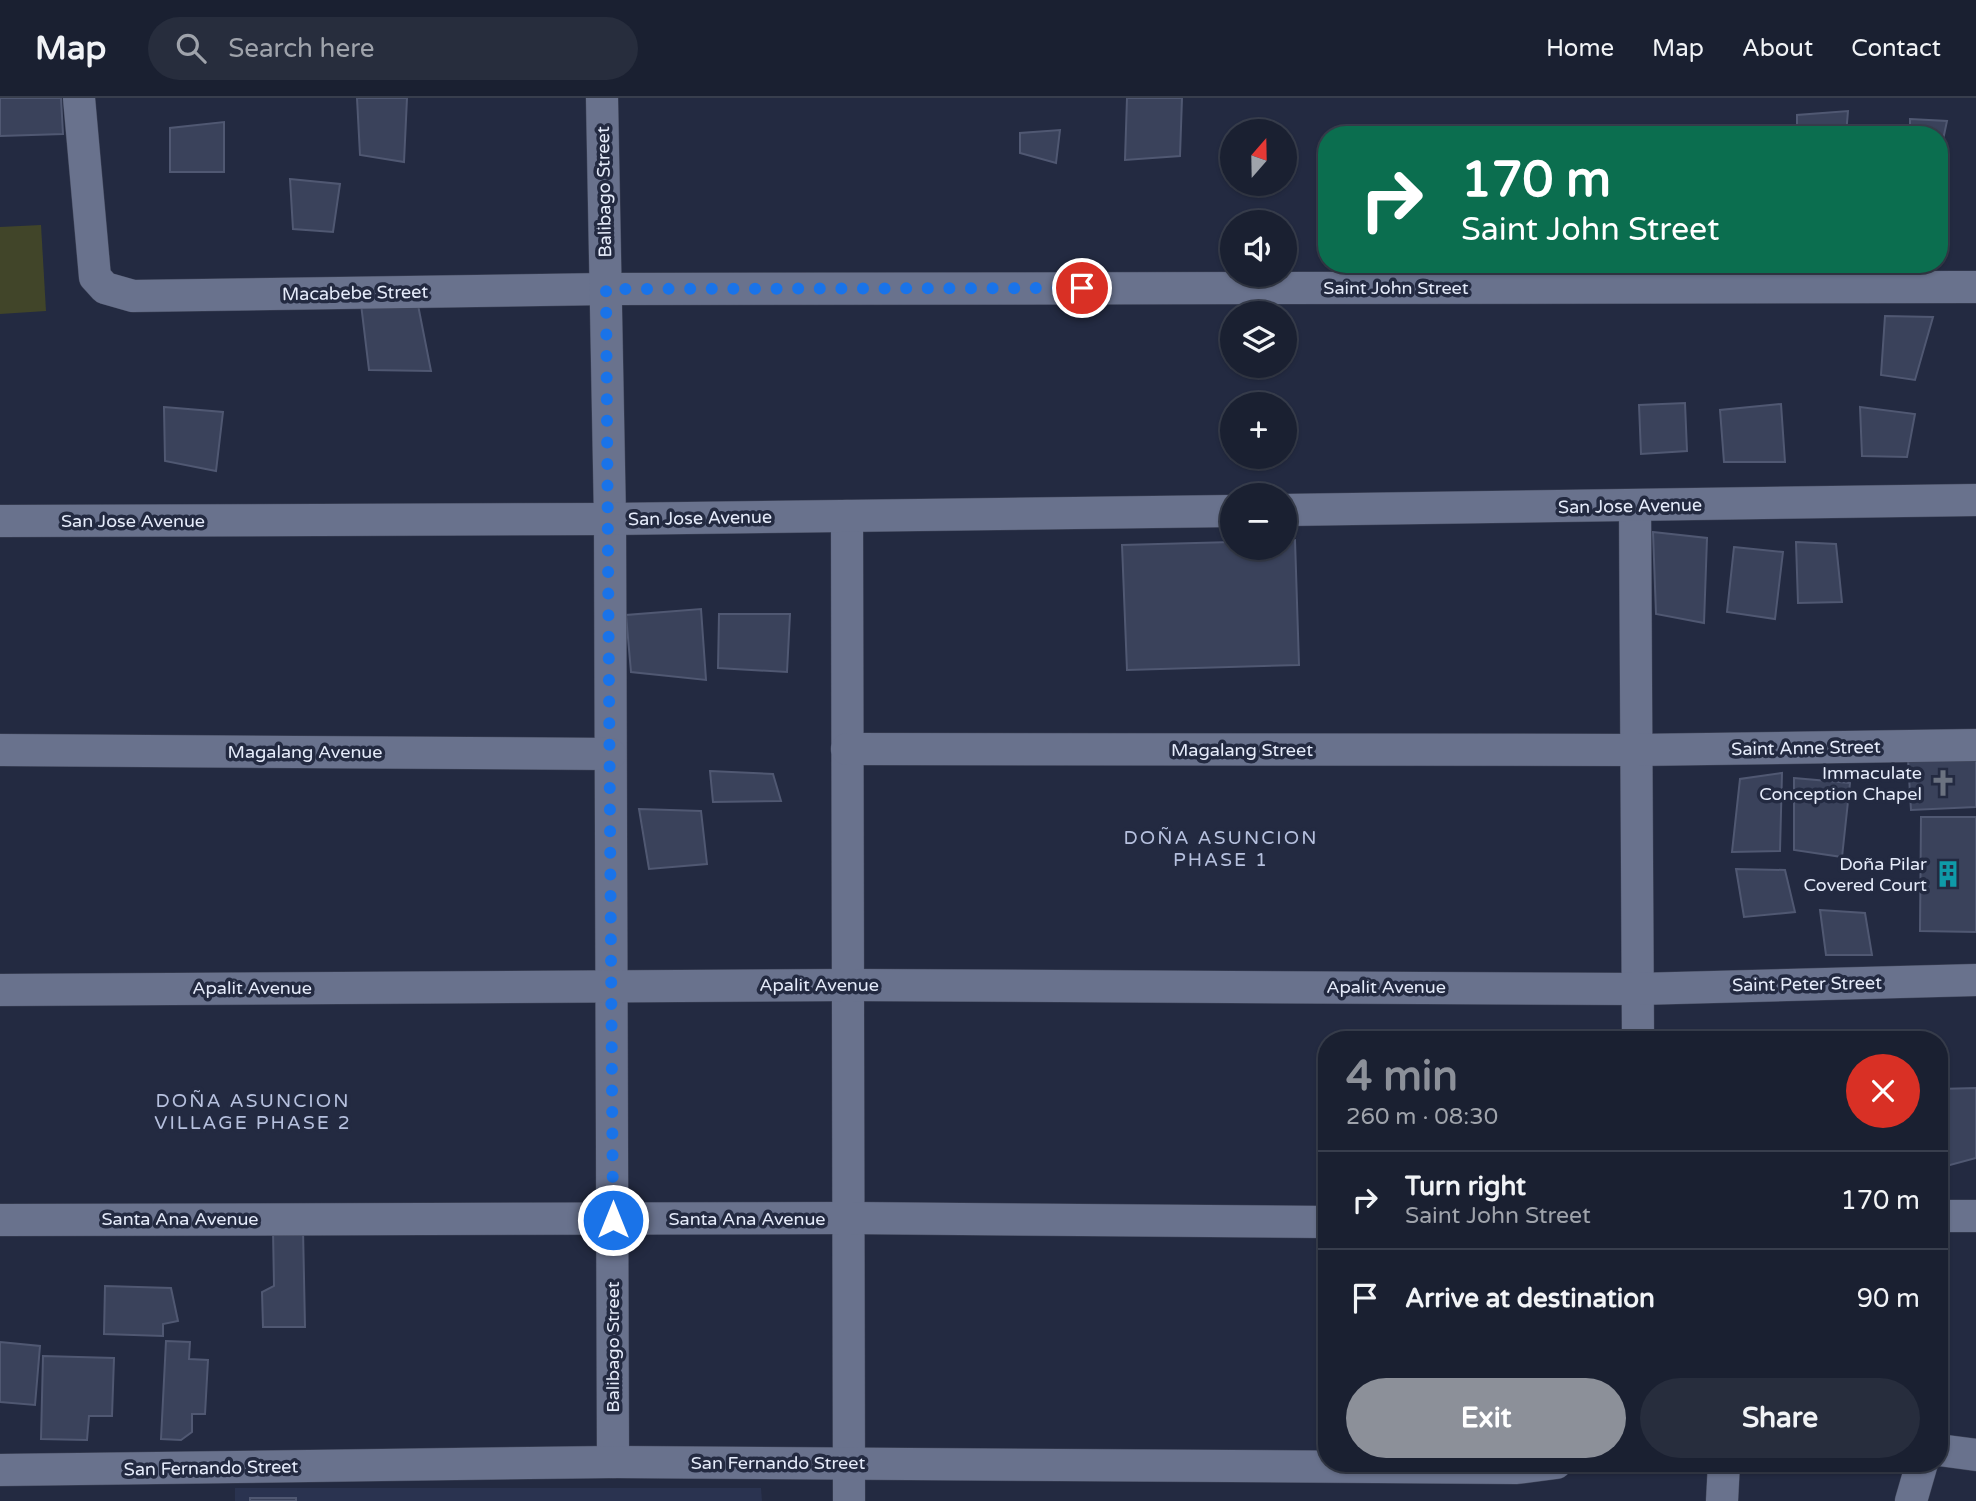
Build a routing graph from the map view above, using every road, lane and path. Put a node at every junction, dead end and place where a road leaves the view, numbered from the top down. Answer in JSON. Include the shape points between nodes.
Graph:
{"nodes":[{"id":1,"x":79,"y":98,"type":"edge"},
{"id":2,"x":602,"y":98,"type":"edge"},
{"id":3,"x":1976,"y":287,"type":"edge"},
{"id":4,"x":606,"y":289,"type":"junction"},
{"id":5,"x":1976,"y":500,"type":"edge"},
{"id":6,"x":1635,"y":506,"type":"junction"},
{"id":7,"x":1297,"y":510,"type":"edge"},
{"id":8,"x":1220,"y":511,"type":"edge"},
{"id":9,"x":847,"y":516,"type":"junction"},
{"id":10,"x":610,"y":519,"type":"junction"},
{"id":11,"x":0,"y":521,"type":"edge"},
{"id":12,"x":1976,"y":745,"type":"edge"},
{"id":13,"x":0,"y":750,"type":"edge"},
{"id":14,"x":847,"y":750,"type":"junction"},
{"id":15,"x":1636,"y":750,"type":"junction"},
{"id":16,"x":610,"y":754,"type":"junction"},
{"id":17,"x":1976,"y":980,"type":"edge"},
{"id":18,"x":612,"y":985,"type":"junction"},
{"id":19,"x":847,"y":985,"type":"junction"},
{"id":20,"x":1638,"y":989,"type":"junction"},
{"id":21,"x":0,"y":990,"type":"edge"},
{"id":22,"x":1638,"y":1031,"type":"edge"},
{"id":23,"x":1948,"y":1216,"type":"edge"},
{"id":24,"x":1976,"y":1216,"type":"edge"},
{"id":25,"x":848,"y":1218,"type":"junction"},
{"id":26,"x":0,"y":1220,"type":"edge"},
{"id":27,"x":613,"y":1220,"type":"junction"},
{"id":28,"x":1318,"y":1222,"type":"edge"},
{"id":29,"x":1948,"y":1451,"type":"edge"},
{"id":30,"x":1976,"y":1455,"type":"edge"},
{"id":31,"x":613,"y":1462,"type":"junction"},
{"id":32,"x":848,"y":1464,"type":"junction"},
{"id":33,"x":1318,"y":1467,"type":"edge"},
{"id":34,"x":0,"y":1470,"type":"edge"},
{"id":35,"x":1724,"y":1472,"type":"edge"},
{"id":36,"x":1919,"y":1472,"type":"edge"},
{"id":37,"x":849,"y":1501,"type":"edge"},
{"id":38,"x":1722,"y":1501,"type":"edge"},
{"id":39,"x":1911,"y":1501,"type":"edge"}],
"edges":[{"from":1,"to":4,"type":"street","name":"Macabebe Street","via":[[92,262],[95,277],[104,288],[133,296]]},
{"from":2,"to":4,"type":"street","name":"Balibago Street"},
{"from":3,"to":4,"type":"street","name":"Saint John Street"},
{"from":4,"to":10,"type":"street","name":"Balibago Street"},
{"from":5,"to":6,"type":"street","name":"San Jose Avenue"},
{"from":6,"to":7,"type":"street","name":"San Jose Avenue"},
{"from":6,"to":15,"type":"street"},
{"from":8,"to":9,"type":"street","name":"San Jose Avenue"},
{"from":9,"to":10,"type":"street","name":"San Jose Avenue"},
{"from":9,"to":14,"type":"street"},
{"from":10,"to":11,"type":"street","name":"San Jose Avenue"},
{"from":10,"to":16,"type":"street","name":"Balibago Street"},
{"from":12,"to":15,"type":"street","name":"Saint Anne Street"},
{"from":13,"to":16,"type":"street","name":"Magalang Avenue"},
{"from":14,"to":15,"type":"street","name":"Magalang Street"},
{"from":14,"to":19,"type":"street"},
{"from":15,"to":20,"type":"street"},
{"from":16,"to":18,"type":"street","name":"Balibago Street"},
{"from":17,"to":20,"type":"street","name":"Saint Peter Street"},
{"from":18,"to":19,"type":"street","name":"Apalit Avenue"},
{"from":18,"to":21,"type":"street","name":"Apalit Avenue"},
{"from":18,"to":27,"type":"street","name":"Balibago Street"},
{"from":19,"to":20,"type":"street","name":"Apalit Avenue"},
{"from":19,"to":25,"type":"street"},
{"from":20,"to":22,"type":"street"},
{"from":23,"to":24,"type":"street"},
{"from":25,"to":27,"type":"street","name":"Santa Ana Avenue"},
{"from":25,"to":28,"type":"street","name":"Santa Ana Avenue"},
{"from":25,"to":32,"type":"street"},
{"from":26,"to":27,"type":"street","name":"Santa Ana Avenue"},
{"from":27,"to":31,"type":"street","name":"Balibago Street"},
{"from":29,"to":30,"type":"street"},
{"from":31,"to":32,"type":"street","name":"San Fernando Street"},
{"from":31,"to":34,"type":"street","name":"San Fernando Street"},
{"from":32,"to":33,"type":"street","name":"San Fernando Street"},
{"from":32,"to":37,"type":"street"},
{"from":35,"to":38,"type":"street"},
{"from":36,"to":39,"type":"street"}]}
